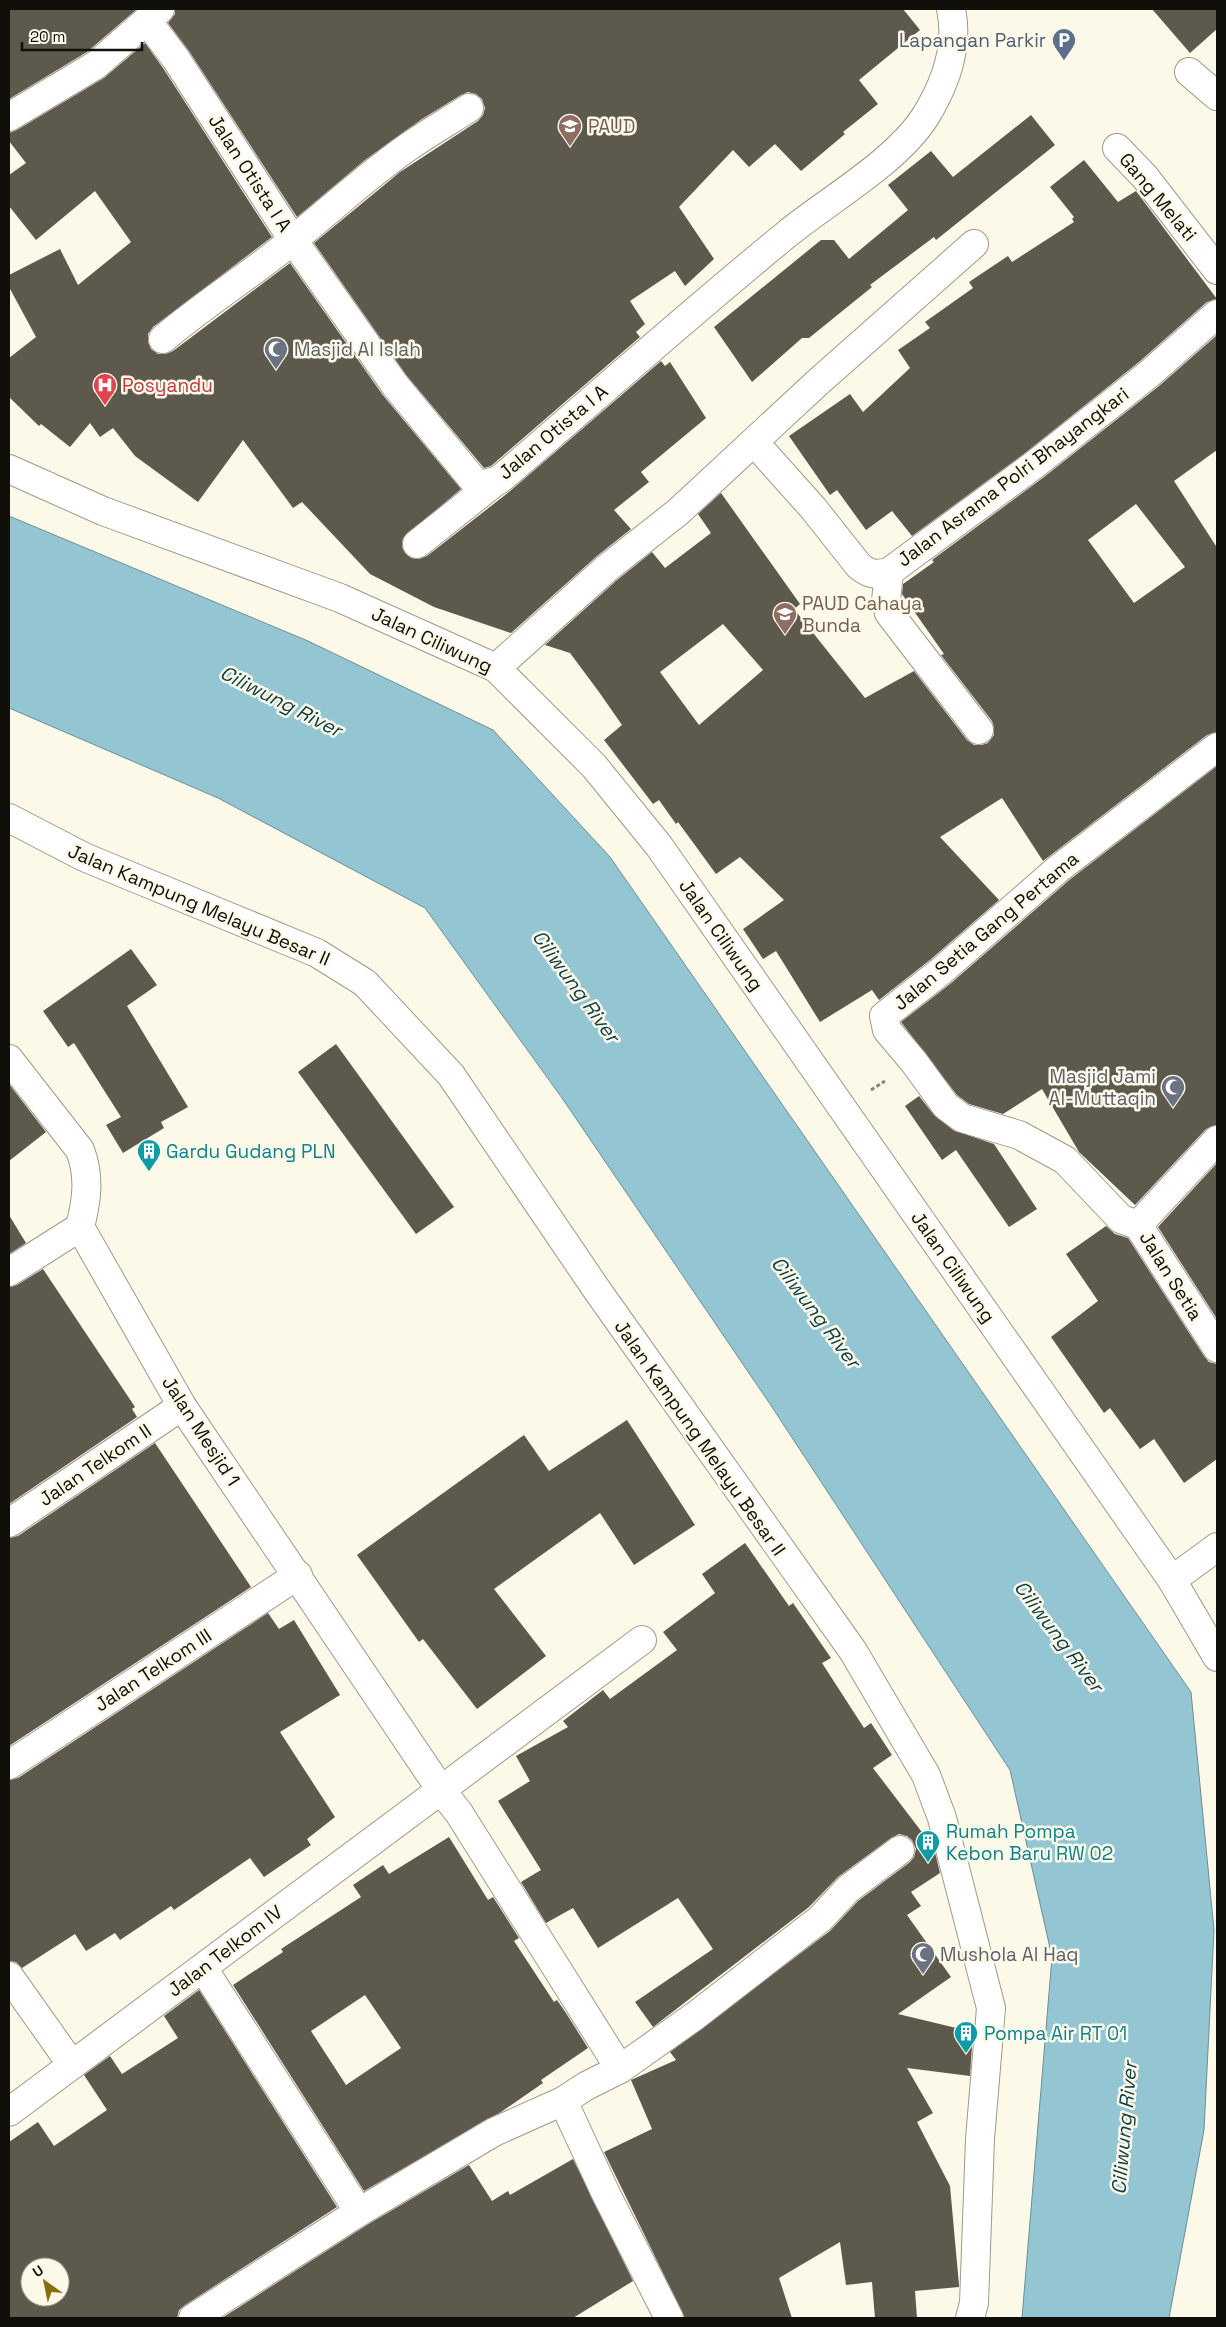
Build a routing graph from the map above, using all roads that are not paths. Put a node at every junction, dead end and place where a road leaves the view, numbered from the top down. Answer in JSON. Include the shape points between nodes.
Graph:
{"nodes":[{"id":1,"x":951,"y":9,"type":"edge"},
{"id":2,"x":154,"y":15,"type":"edge"},
{"id":3,"x":1189,"y":72,"type":"dead end"},
{"id":4,"x":1217,"y":96,"type":"edge"},
{"id":5,"x":469,"y":108,"type":"dead end"},
{"id":6,"x":9,"y":117,"type":"edge"},
{"id":7,"x":1117,"y":148,"type":"dead end"},
{"id":8,"x":293,"y":240,"type":"junction"},
{"id":9,"x":974,"y":244,"type":"dead end"},
{"id":10,"x":1217,"y":270,"type":"edge"},
{"id":11,"x":1217,"y":314,"type":"edge"},
{"id":12,"x":162,"y":339,"type":"dead end"},
{"id":13,"x":754,"y":442,"type":"junction"},
{"id":14,"x":9,"y":469,"type":"edge"},
{"id":15,"x":494,"y":482,"type":"junction"},
{"id":16,"x":416,"y":544,"type":"dead end"},
{"id":17,"x":889,"y":572,"type":"junction"},
{"id":18,"x":496,"y":668,"type":"junction"},
{"id":19,"x":979,"y":730,"type":"dead end"},
{"id":20,"x":1217,"y":747,"type":"edge"},
{"id":21,"x":9,"y":818,"type":"edge"},
{"id":22,"x":9,"y":1059,"type":"edge"},
{"id":23,"x":1217,"y":1140,"type":"edge"},
{"id":24,"x":1138,"y":1225,"type":"junction"},
{"id":25,"x":80,"y":1227,"type":"junction"},
{"id":26,"x":9,"y":1272,"type":"edge"},
{"id":27,"x":1217,"y":1347,"type":"edge"},
{"id":28,"x":182,"y":1406,"type":"junction"},
{"id":29,"x":9,"y":1522,"type":"edge"},
{"id":30,"x":1217,"y":1547,"type":"edge"},
{"id":31,"x":298,"y":1575,"type":"junction"},
{"id":32,"x":1172,"y":1580,"type":"junction"},
{"id":33,"x":642,"y":1640,"type":"dead end"},
{"id":34,"x":1217,"y":1657,"type":"edge"},
{"id":35,"x":9,"y":1766,"type":"edge"},
{"id":36,"x":441,"y":1790,"type":"junction"},
{"id":37,"x":900,"y":1850,"type":"dead end"},
{"id":38,"x":202,"y":1968,"type":"junction"},
{"id":39,"x":9,"y":1976,"type":"edge"},
{"id":40,"x":72,"y":2065,"type":"junction"},
{"id":41,"x":620,"y":2069,"type":"junction"},
{"id":42,"x":563,"y":2101,"type":"junction"},
{"id":43,"x":9,"y":2112,"type":"edge"},
{"id":44,"x":359,"y":2212,"type":"junction"},
{"id":45,"x":193,"y":2318,"type":"edge"},
{"id":46,"x":670,"y":2318,"type":"edge"},
{"id":47,"x":970,"y":2318,"type":"edge"}],
"edges":[{"from":1,"to":15,"type":"street","name":"Jalan Otista I A","via":[[951,56],[946,76],[925,118],[891,156],[806,218]]},
{"from":2,"to":6,"type":"street","name":"Jalan Otista I A","via":[[96,66]]},
{"from":2,"to":8,"type":"street","name":"Jalan Otista I A","via":[[176,60]]},
{"from":3,"to":4,"type":"street"},
{"from":5,"to":8,"type":"street","via":[[408,147]]},
{"from":7,"to":10,"type":"street","name":"Gang Melati","via":[[1145,177]]},
{"from":8,"to":12,"type":"street"},
{"from":8,"to":15,"type":"street","name":"Jalan Otista I A","via":[[420,418],[474,480],[481,485]]},
{"from":9,"to":13,"type":"street"},
{"from":11,"to":17,"type":"street","name":"Jalan Asrama Polri Bhayangkari","via":[[1149,374],[1034,465]]},
{"from":13,"to":17,"type":"street","name":"Jalan Asrama Polri Bhayangkari","via":[[859,566],[878,575]]},
{"from":13,"to":18,"type":"street","via":[[678,512],[608,568]]},
{"from":14,"to":18,"type":"street","name":"Jalan Ciliwung","via":[[103,511],[340,598]]},
{"from":15,"to":16,"type":"street"},
{"from":17,"to":19,"type":"street","via":[[886,601],[889,613]]},
{"from":18,"to":32,"type":"street","name":"Jalan Ciliwung","via":[[594,766],[659,846]]},
{"from":20,"to":24,"type":"street","name":"Jalan Setia Gang Pertama","via":[[1058,869],[940,972],[885,1014],[884,1020],[887,1030],[946,1106],[962,1118],[1019,1135],[1066,1160],[1121,1219]]},
{"from":21,"to":47,"type":"street","name":"Jalan Kampung Melayu Besar II","via":[[84,857],[317,953],[365,982],[451,1075],[602,1298],[852,1651],[926,1775],[942,1818],[991,2008],[980,2139],[974,2303]]},
{"from":22,"to":25,"type":"street","via":[[80,1150],[87,1186]]},
{"from":23,"to":24,"type":"street","name":"Jalan Setia"},
{"from":24,"to":27,"type":"street","name":"Jalan Setia"},
{"from":25,"to":26,"type":"street"},
{"from":25,"to":28,"type":"street","name":"Jalan Mesjid 1"},
{"from":28,"to":29,"type":"street","name":"Jalan Telkom II"},
{"from":28,"to":31,"type":"street","name":"Jalan Mesjid 1"},
{"from":30,"to":32,"type":"street"},
{"from":31,"to":35,"type":"street","name":"Jalan Telkom III"},
{"from":31,"to":36,"type":"street","name":"Jalan Mesjid 1"},
{"from":32,"to":34,"type":"street","name":"Jalan Ciliwung"},
{"from":33,"to":36,"type":"street","name":"Jalan Telkom IV"},
{"from":36,"to":38,"type":"street","name":"Jalan Telkom IV"},
{"from":36,"to":41,"type":"street","name":"Jalan Mesjid 1","via":[[459,1813]]},
{"from":37,"to":41,"type":"street","via":[[848,1890],[820,1919],[695,2016]]},
{"from":38,"to":40,"type":"street","name":"Jalan Telkom IV"},
{"from":38,"to":44,"type":"street"},
{"from":39,"to":40,"type":"street"},
{"from":40,"to":43,"type":"street","name":"Jalan Telkom IV"},
{"from":41,"to":42,"type":"street"},
{"from":42,"to":44,"type":"street","via":[[494,2132]]},
{"from":42,"to":46,"type":"street","via":[[606,2194]]},
{"from":44,"to":45,"type":"street"}]}
